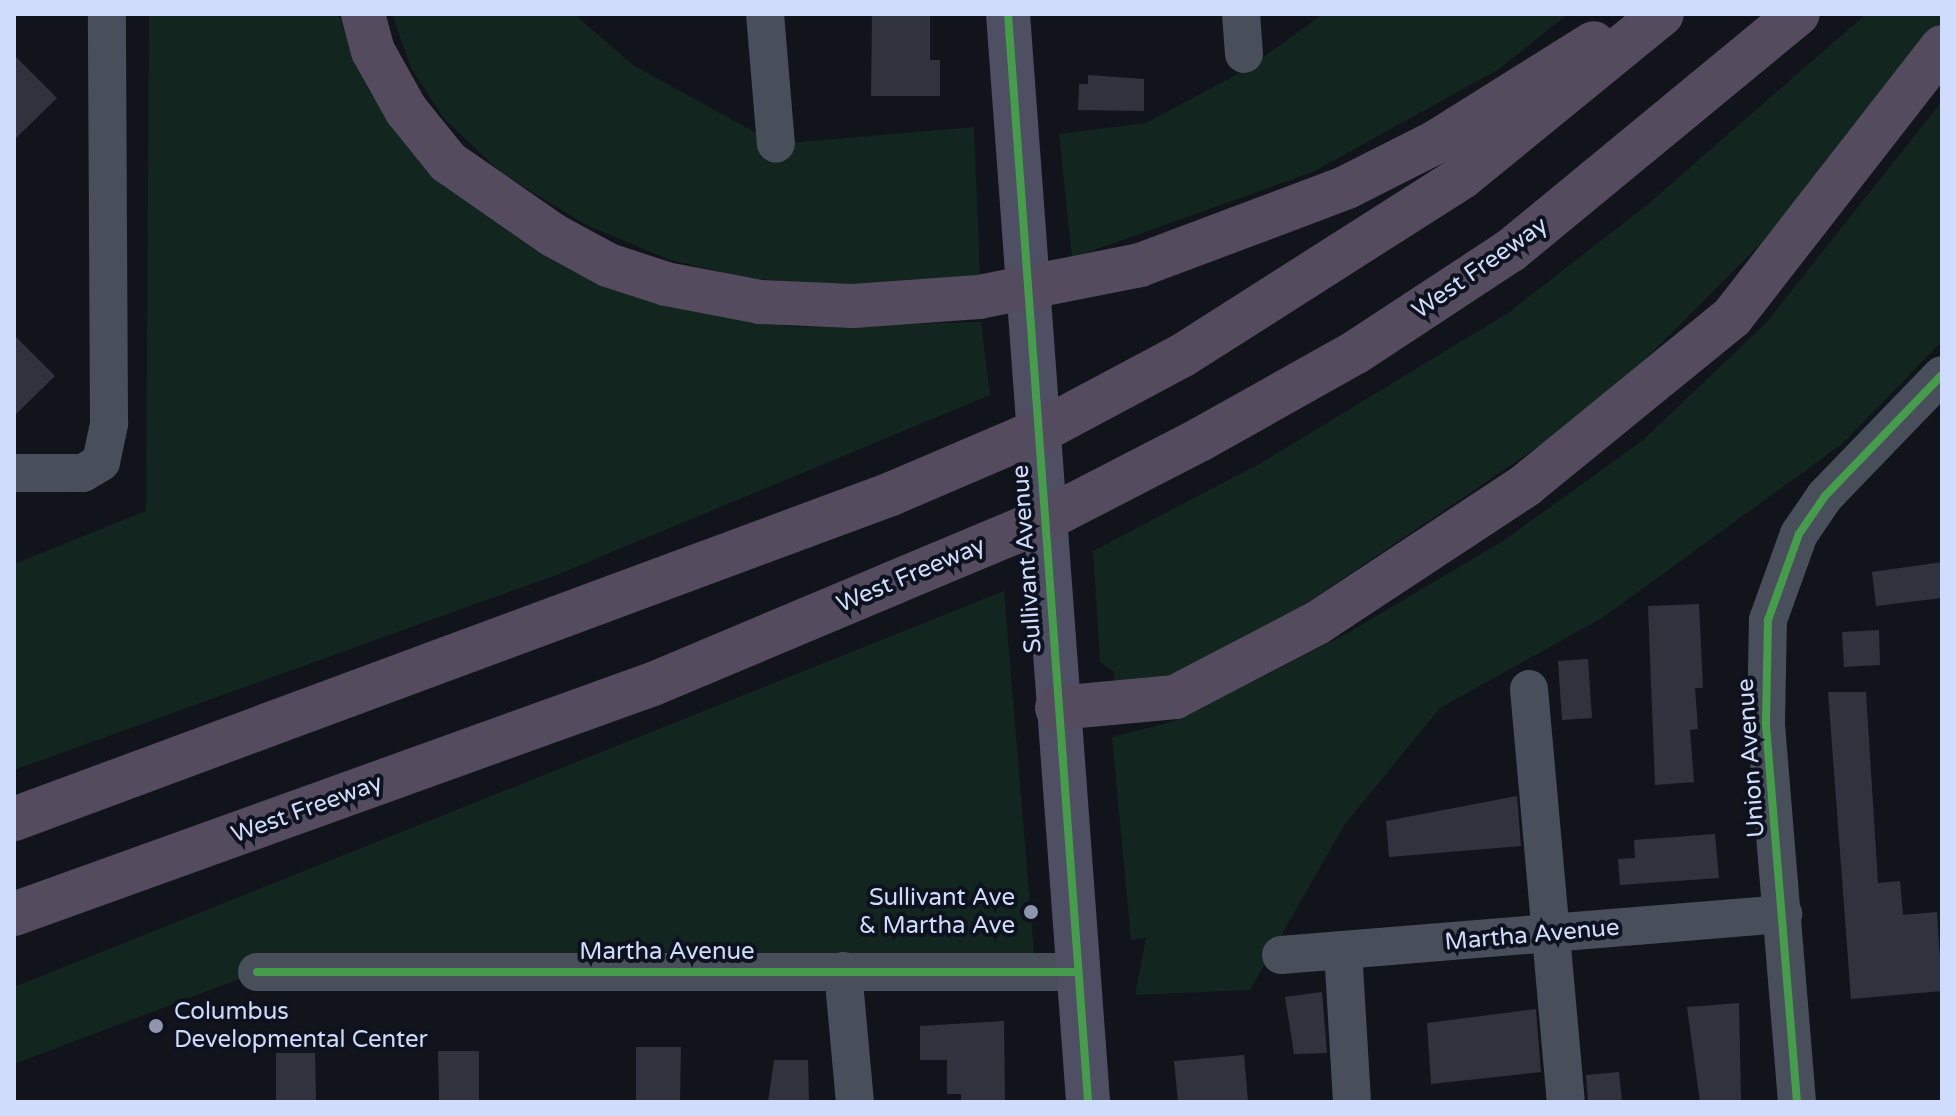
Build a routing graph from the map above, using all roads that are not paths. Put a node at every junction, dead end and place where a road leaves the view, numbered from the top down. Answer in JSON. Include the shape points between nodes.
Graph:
{"nodes":[{"id":1,"x":107,"y":14,"type":"edge"},
{"id":2,"x":363,"y":14,"type":"edge"},
{"id":3,"x":765,"y":14,"type":"edge"},
{"id":4,"x":1008,"y":14,"type":"edge"},
{"id":5,"x":1241,"y":14,"type":"edge"},
{"id":6,"x":1644,"y":14,"type":"edge"},
{"id":7,"x":1662,"y":14,"type":"edge"},
{"id":8,"x":1798,"y":14,"type":"edge"},
{"id":9,"x":1942,"y":47,"type":"edge"},
{"id":10,"x":1244,"y":54,"type":"dead end"},
{"id":11,"x":776,"y":144,"type":"dead end"},
{"id":12,"x":1942,"y":375,"type":"edge"},
{"id":13,"x":14,"y":473,"type":"edge"},
{"id":14,"x":1529,"y":689,"type":"dead end"},
{"id":15,"x":1057,"y":708,"type":"junction"},
{"id":16,"x":14,"y":819,"type":"edge"},
{"id":17,"x":14,"y":914,"type":"edge"},
{"id":18,"x":1783,"y":914,"type":"junction"},
{"id":19,"x":1550,"y":934,"type":"junction"},
{"id":20,"x":1343,"y":950,"type":"junction"},
{"id":21,"x":1281,"y":955,"type":"dead end"},
{"id":22,"x":843,"y":971,"type":"junction"},
{"id":23,"x":257,"y":972,"type":"dead end"},
{"id":24,"x":1078,"y":972,"type":"junction"},
{"id":25,"x":855,"y":1102,"type":"edge"},
{"id":26,"x":1088,"y":1102,"type":"edge"},
{"id":27,"x":1352,"y":1102,"type":"edge"},
{"id":28,"x":1566,"y":1102,"type":"edge"},
{"id":29,"x":1797,"y":1102,"type":"edge"}],
"edges":[{"from":1,"to":13,"type":"street","via":[[109,423],[101,462],[83,473]]},
{"from":2,"to":6,"type":"highway","bridge":true,"via":[[373,51],[406,110],[448,162],[553,235],[608,265],[666,284],[760,302],[853,306],[979,297],[1140,265],[1347,187],[1436,142]]},
{"from":3,"to":11,"type":"street"},
{"from":4,"to":15,"type":"main road","name":"Sullivant Avenue"},
{"from":5,"to":10,"type":"street"},
{"from":7,"to":16,"type":"highway","bridge":true,"via":[[1461,178],[1183,355],[1050,426],[891,494]]},
{"from":8,"to":17,"type":"highway","name":"West Freeway","bridge":true,"via":[[1510,251],[1356,352],[1046,519],[653,684]]},
{"from":9,"to":15,"type":"highway","via":[[1732,317],[1549,468],[1317,623],[1175,697]]},
{"from":12,"to":18,"type":"street","name":"Union Avenue","via":[[1825,496],[1778,580],[1764,670]]},
{"from":14,"to":19,"type":"street"},
{"from":15,"to":24,"type":"main road","name":"Sullivant Avenue"},
{"from":18,"to":19,"type":"street","name":"Martha Avenue"},
{"from":18,"to":29,"type":"street","name":"Union Avenue"},
{"from":19,"to":20,"type":"street","name":"Martha Avenue"},
{"from":19,"to":28,"type":"street"},
{"from":20,"to":21,"type":"street","name":"Martha Avenue"},
{"from":20,"to":27,"type":"street"},
{"from":22,"to":23,"type":"street","name":"Martha Avenue"},
{"from":22,"to":24,"type":"street","name":"Martha Avenue"},
{"from":22,"to":25,"type":"street"},
{"from":24,"to":26,"type":"main road","name":"Sullivant Avenue"}]}
